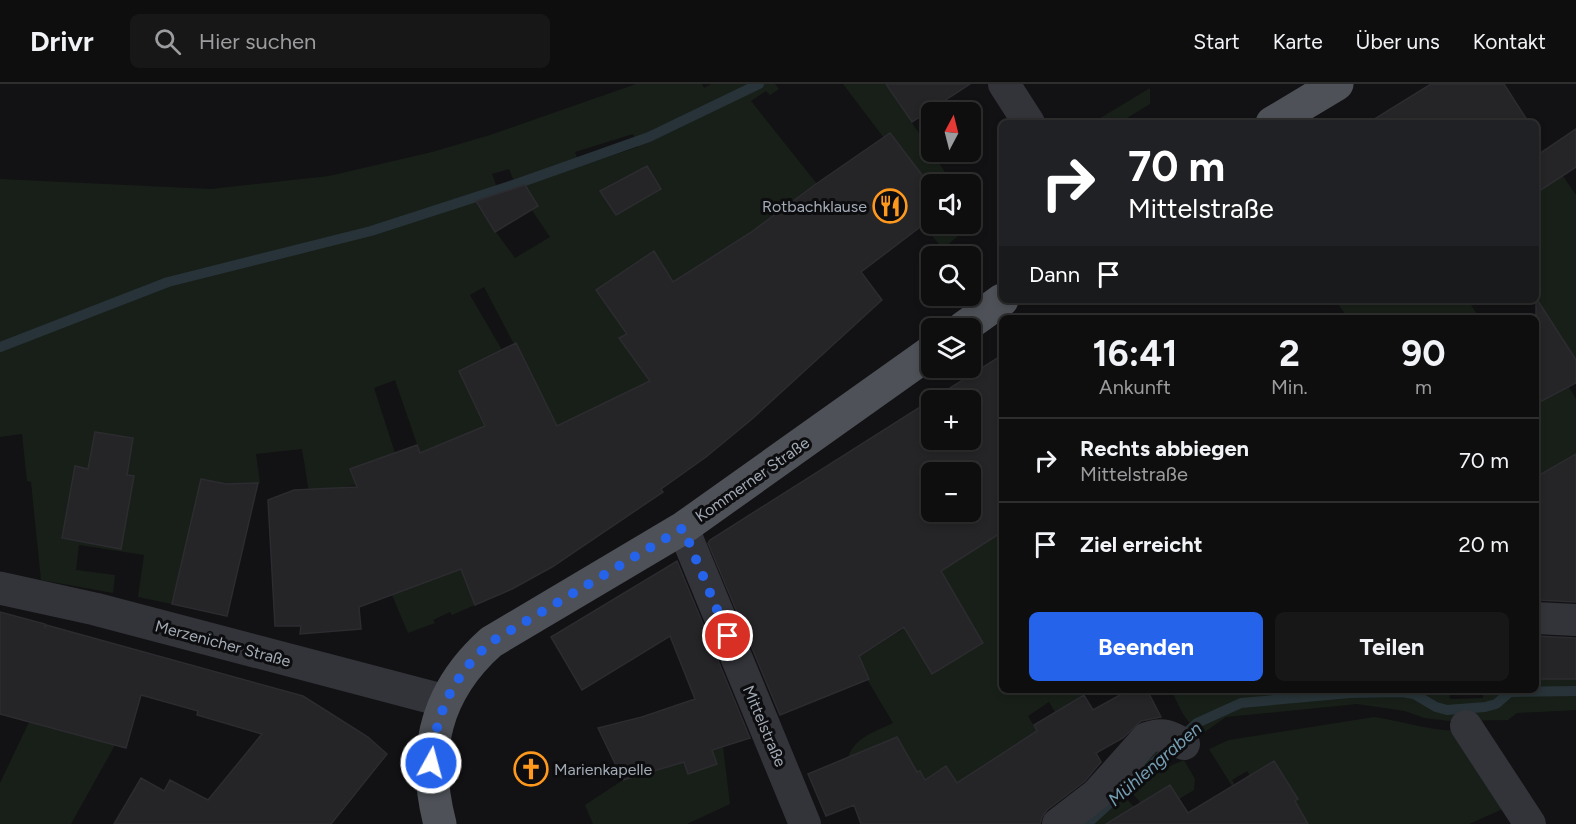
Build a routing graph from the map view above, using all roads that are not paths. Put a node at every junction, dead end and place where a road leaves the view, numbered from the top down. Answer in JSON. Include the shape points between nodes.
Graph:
{"nodes":[{"id":1,"x":1004,"y":84,"type":"edge"},
{"id":2,"x":1337,"y":84,"type":"edge"},
{"id":3,"x":1027,"y":120,"type":"edge"},
{"id":4,"x":1277,"y":120,"type":"edge"},
{"id":5,"x":999,"y":302,"type":"edge"},
{"id":6,"x":977,"y":318,"type":"edge"},
{"id":7,"x":921,"y":359,"type":"edge"},
{"id":8,"x":683,"y":528,"type":"junction"},
{"id":9,"x":0,"y":588,"type":"edge"},
{"id":10,"x":1539,"y":618,"type":"edge"},
{"id":11,"x":1576,"y":620,"type":"edge"},
{"id":12,"x":445,"y":701,"type":"junction"},
{"id":13,"x":1466,"y":726,"type":"dead end"},
{"id":14,"x":1176,"y":739,"type":"dead end"},
{"id":15,"x":440,"y":824,"type":"edge"},
{"id":16,"x":805,"y":824,"type":"edge"},
{"id":17,"x":1058,"y":824,"type":"edge"},
{"id":18,"x":1530,"y":824,"type":"edge"}],
"edges":[{"from":1,"to":3,"type":"street"},
{"from":2,"to":4,"type":"main road"},
{"from":5,"to":6,"type":"main road"},
{"from":7,"to":8,"type":"main road","name":"Kommerner Straße"},
{"from":8,"to":12,"type":"main road","name":"Kommerner Straße","via":[[491,642],[466,667]]},
{"from":8,"to":16,"type":"street","name":"Mittelstraße"},
{"from":9,"to":12,"type":"street","name":"Merzenicher Straße","via":[[95,609]]},
{"from":10,"to":11,"type":"street"},
{"from":12,"to":15,"type":"main road","name":"Kommerner Straße","via":[[434,735],[431,763]]},
{"from":13,"to":18,"type":"street"},
{"from":14,"to":17,"type":"street","via":[[1156,734],[1147,738],[1097,794]]}]}
